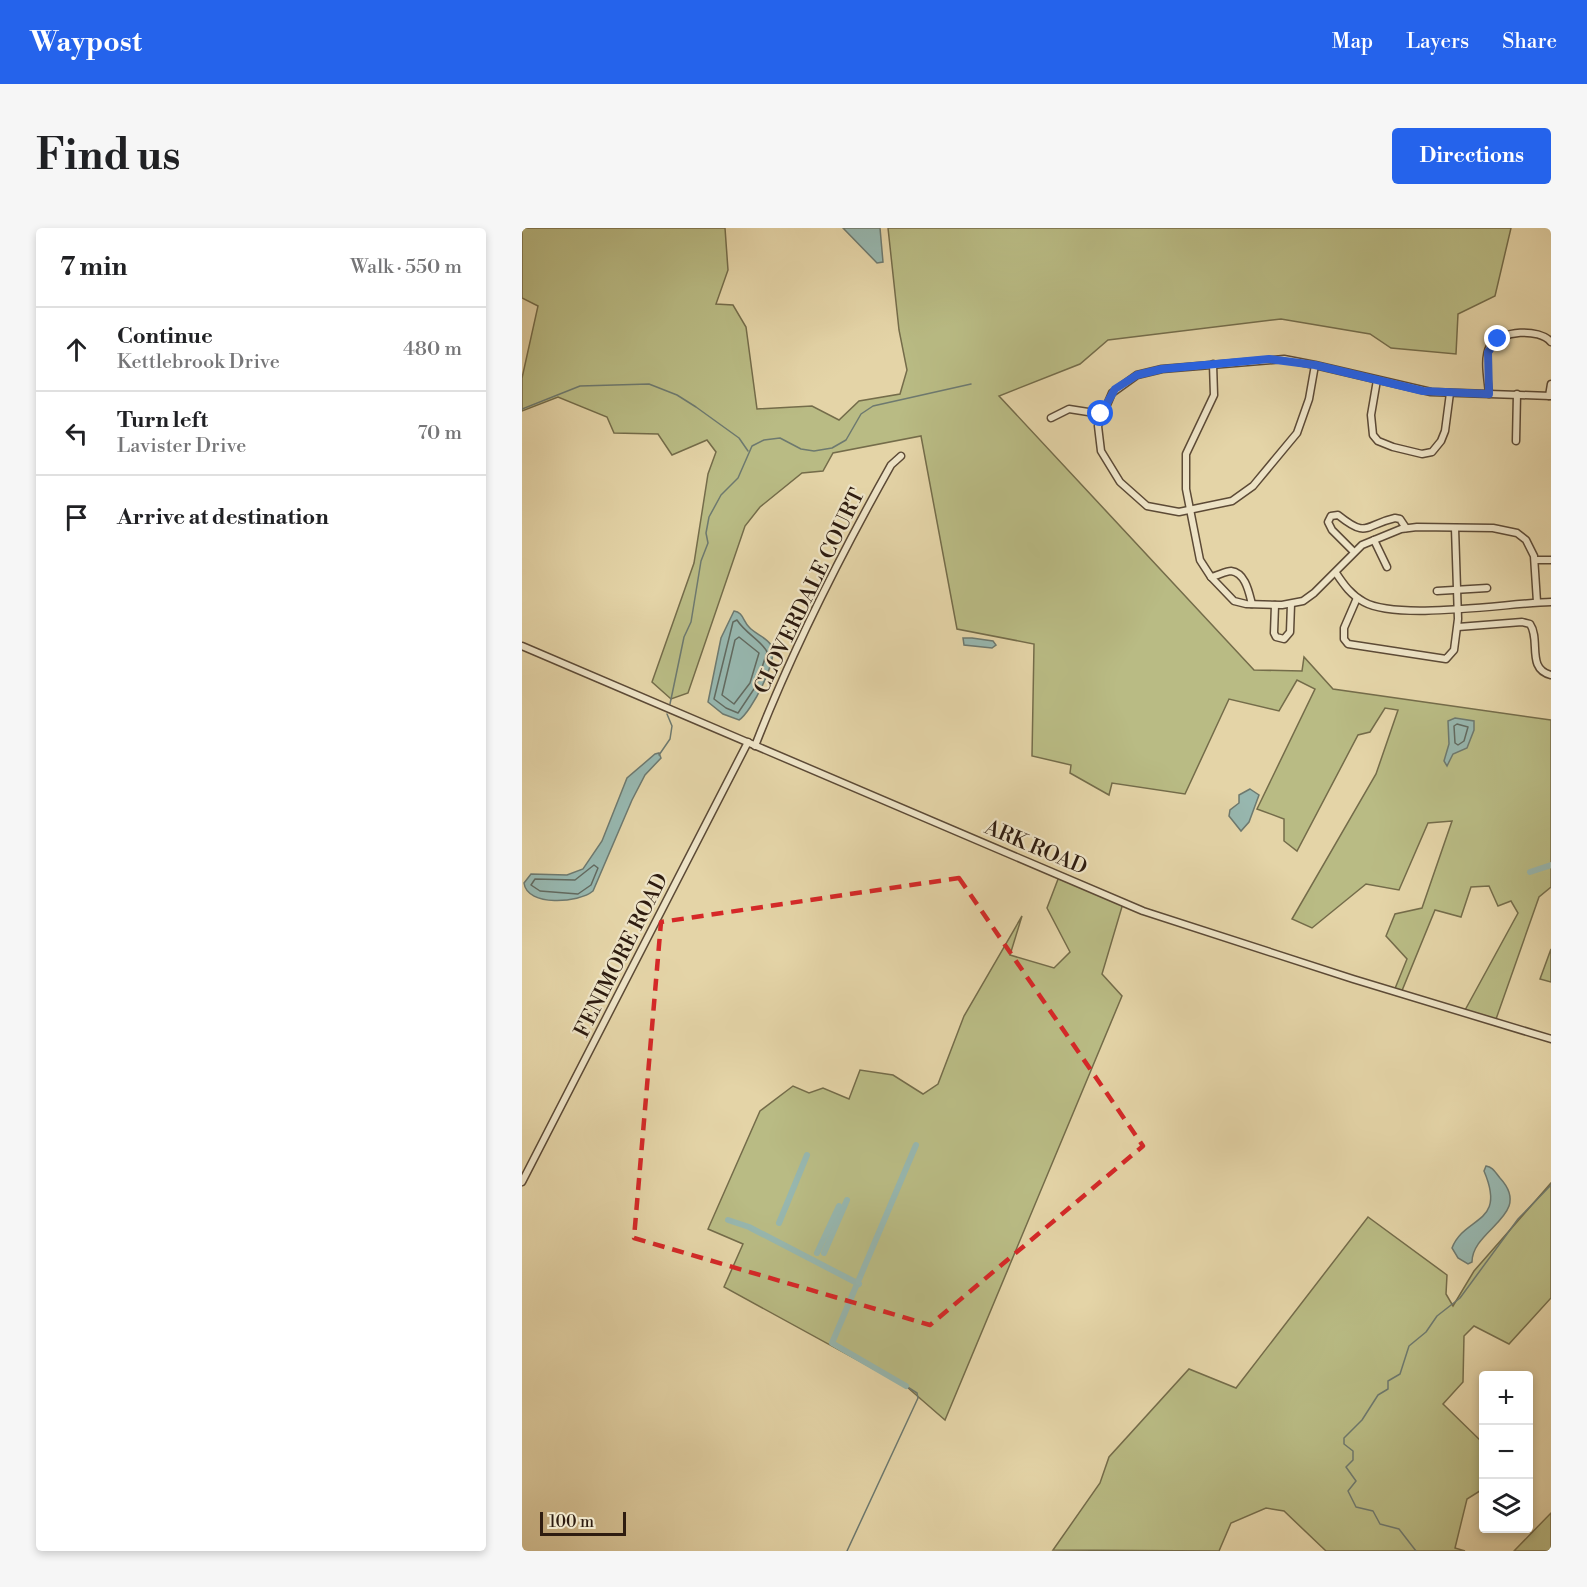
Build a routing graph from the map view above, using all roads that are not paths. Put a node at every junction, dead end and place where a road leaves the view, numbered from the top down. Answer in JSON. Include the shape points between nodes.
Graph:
{"nodes":[{"id":1,"x":1551,"y":342,"type":"edge"},
{"id":2,"x":1213,"y":364,"type":"junction"},
{"id":3,"x":1315,"y":365,"type":"junction"},
{"id":4,"x":1377,"y":380,"type":"junction"},
{"id":5,"x":1551,"y":384,"type":"edge"},
{"id":6,"x":1450,"y":393,"type":"junction"},
{"id":7,"x":1489,"y":394,"type":"junction"},
{"id":8,"x":1517,"y":394,"type":"junction"},
{"id":9,"x":1550,"y":396,"type":"edge"},
{"id":10,"x":1101,"y":414,"type":"junction"},
{"id":11,"x":1051,"y":418,"type":"dead end"},
{"id":12,"x":1516,"y":441,"type":"dead end"},
{"id":13,"x":901,"y":456,"type":"dead end"},
{"id":14,"x":1189,"y":510,"type":"junction"},
{"id":15,"x":1406,"y":528,"type":"junction"},
{"id":16,"x":1455,"y":528,"type":"junction"},
{"id":17,"x":1374,"y":540,"type":"junction"},
{"id":18,"x":1354,"y":552,"type":"junction"},
{"id":19,"x":1535,"y":560,"type":"junction"},
{"id":20,"x":1551,"y":560,"type":"edge"},
{"id":21,"x":1387,"y":567,"type":"dead end"},
{"id":22,"x":1336,"y":573,"type":"junction"},
{"id":23,"x":1211,"y":577,"type":"junction"},
{"id":24,"x":1487,"y":588,"type":"dead end"},
{"id":25,"x":1456,"y":590,"type":"junction"},
{"id":26,"x":1437,"y":591,"type":"dead end"},
{"id":27,"x":1357,"y":598,"type":"junction"},
{"id":28,"x":1538,"y":602,"type":"junction"},
{"id":29,"x":1551,"y":602,"type":"edge"},
{"id":30,"x":1252,"y":604,"type":"junction"},
{"id":31,"x":1291,"y":604,"type":"junction"},
{"id":32,"x":1275,"y":605,"type":"junction"},
{"id":33,"x":1459,"y":608,"type":"junction"},
{"id":34,"x":1458,"y":627,"type":"junction"},
{"id":35,"x":522,"y":646,"type":"edge"},
{"id":36,"x":1551,"y":675,"type":"edge"},
{"id":37,"x":748,"y":742,"type":"junction"},
{"id":38,"x":755,"y":746,"type":"junction"},
{"id":39,"x":1551,"y":1039,"type":"edge"},
{"id":40,"x":522,"y":1182,"type":"edge"}],
"edges":[{"from":1,"to":7,"type":"street","via":[[1534,334],[1510,335],[1495,341],[1487,357]]},
{"from":2,"to":3,"type":"street","via":[[1274,359]]},
{"from":2,"to":10,"type":"street","via":[[1137,375],[1115,389]]},
{"from":2,"to":14,"type":"street","via":[[1213,401],[1186,454]]},
{"from":3,"to":4,"type":"street"},
{"from":3,"to":14,"type":"street","via":[[1305,414],[1284,449],[1243,494],[1220,505]]},
{"from":4,"to":6,"type":"street"},
{"from":4,"to":6,"type":"street","via":[[1371,416],[1373,435],[1385,445],[1422,454],[1432,452],[1441,441]]},
{"from":5,"to":9,"type":"street"},
{"from":6,"to":7,"type":"street"},
{"from":7,"to":8,"type":"street"},
{"from":8,"to":9,"type":"street"},
{"from":8,"to":12,"type":"street"},
{"from":10,"to":11,"type":"street","via":[[1069,409]]},
{"from":10,"to":14,"type":"street","via":[[1097,432],[1101,451],[1125,487],[1152,508]]},
{"from":13,"to":38,"type":"street","name":"CLOVERDALE COURT","via":[[891,465],[828,580]]},
{"from":14,"to":23,"type":"street","via":[[1198,555]]},
{"from":15,"to":16,"type":"street"},
{"from":15,"to":17,"type":"street"},
{"from":15,"to":18,"type":"street","via":[[1395,518],[1360,530],[1338,515],[1331,516],[1330,528]]},
{"from":16,"to":19,"type":"street","via":[[1512,531],[1526,540]]},
{"from":16,"to":25,"type":"street"},
{"from":17,"to":18,"type":"street"},
{"from":17,"to":21,"type":"street"},
{"from":18,"to":22,"type":"street"},
{"from":19,"to":20,"type":"street"},
{"from":19,"to":28,"type":"street"},
{"from":22,"to":27,"type":"street"},
{"from":22,"to":31,"type":"street","via":[[1309,597]]},
{"from":23,"to":30,"type":"street","via":[[1234,601]]},
{"from":23,"to":30,"type":"street","via":[[1229,571],[1236,573],[1248,586]]},
{"from":24,"to":25,"type":"street"},
{"from":25,"to":26,"type":"street"},
{"from":25,"to":33,"type":"street"},
{"from":27,"to":33,"type":"street","via":[[1396,611]]},
{"from":27,"to":34,"type":"street","via":[[1343,632],[1345,642],[1351,645],[1446,659],[1454,650]]},
{"from":28,"to":29,"type":"street"},
{"from":28,"to":33,"type":"street"},
{"from":30,"to":32,"type":"street"},
{"from":31,"to":32,"type":"street"},
{"from":31,"to":32,"type":"street","via":[[1290,632],[1284,639],[1276,638],[1274,633]]},
{"from":33,"to":34,"type":"street"},
{"from":34,"to":36,"type":"street","via":[[1530,624],[1537,666]]},
{"from":35,"to":37,"type":"street","name":"ARK ROAD"},
{"from":37,"to":38,"type":"street","name":"ARK ROAD"},
{"from":37,"to":40,"type":"street","name":"FENIMORE ROAD"},
{"from":38,"to":39,"type":"street","name":"ARK ROAD","via":[[1176,923]]}]}
